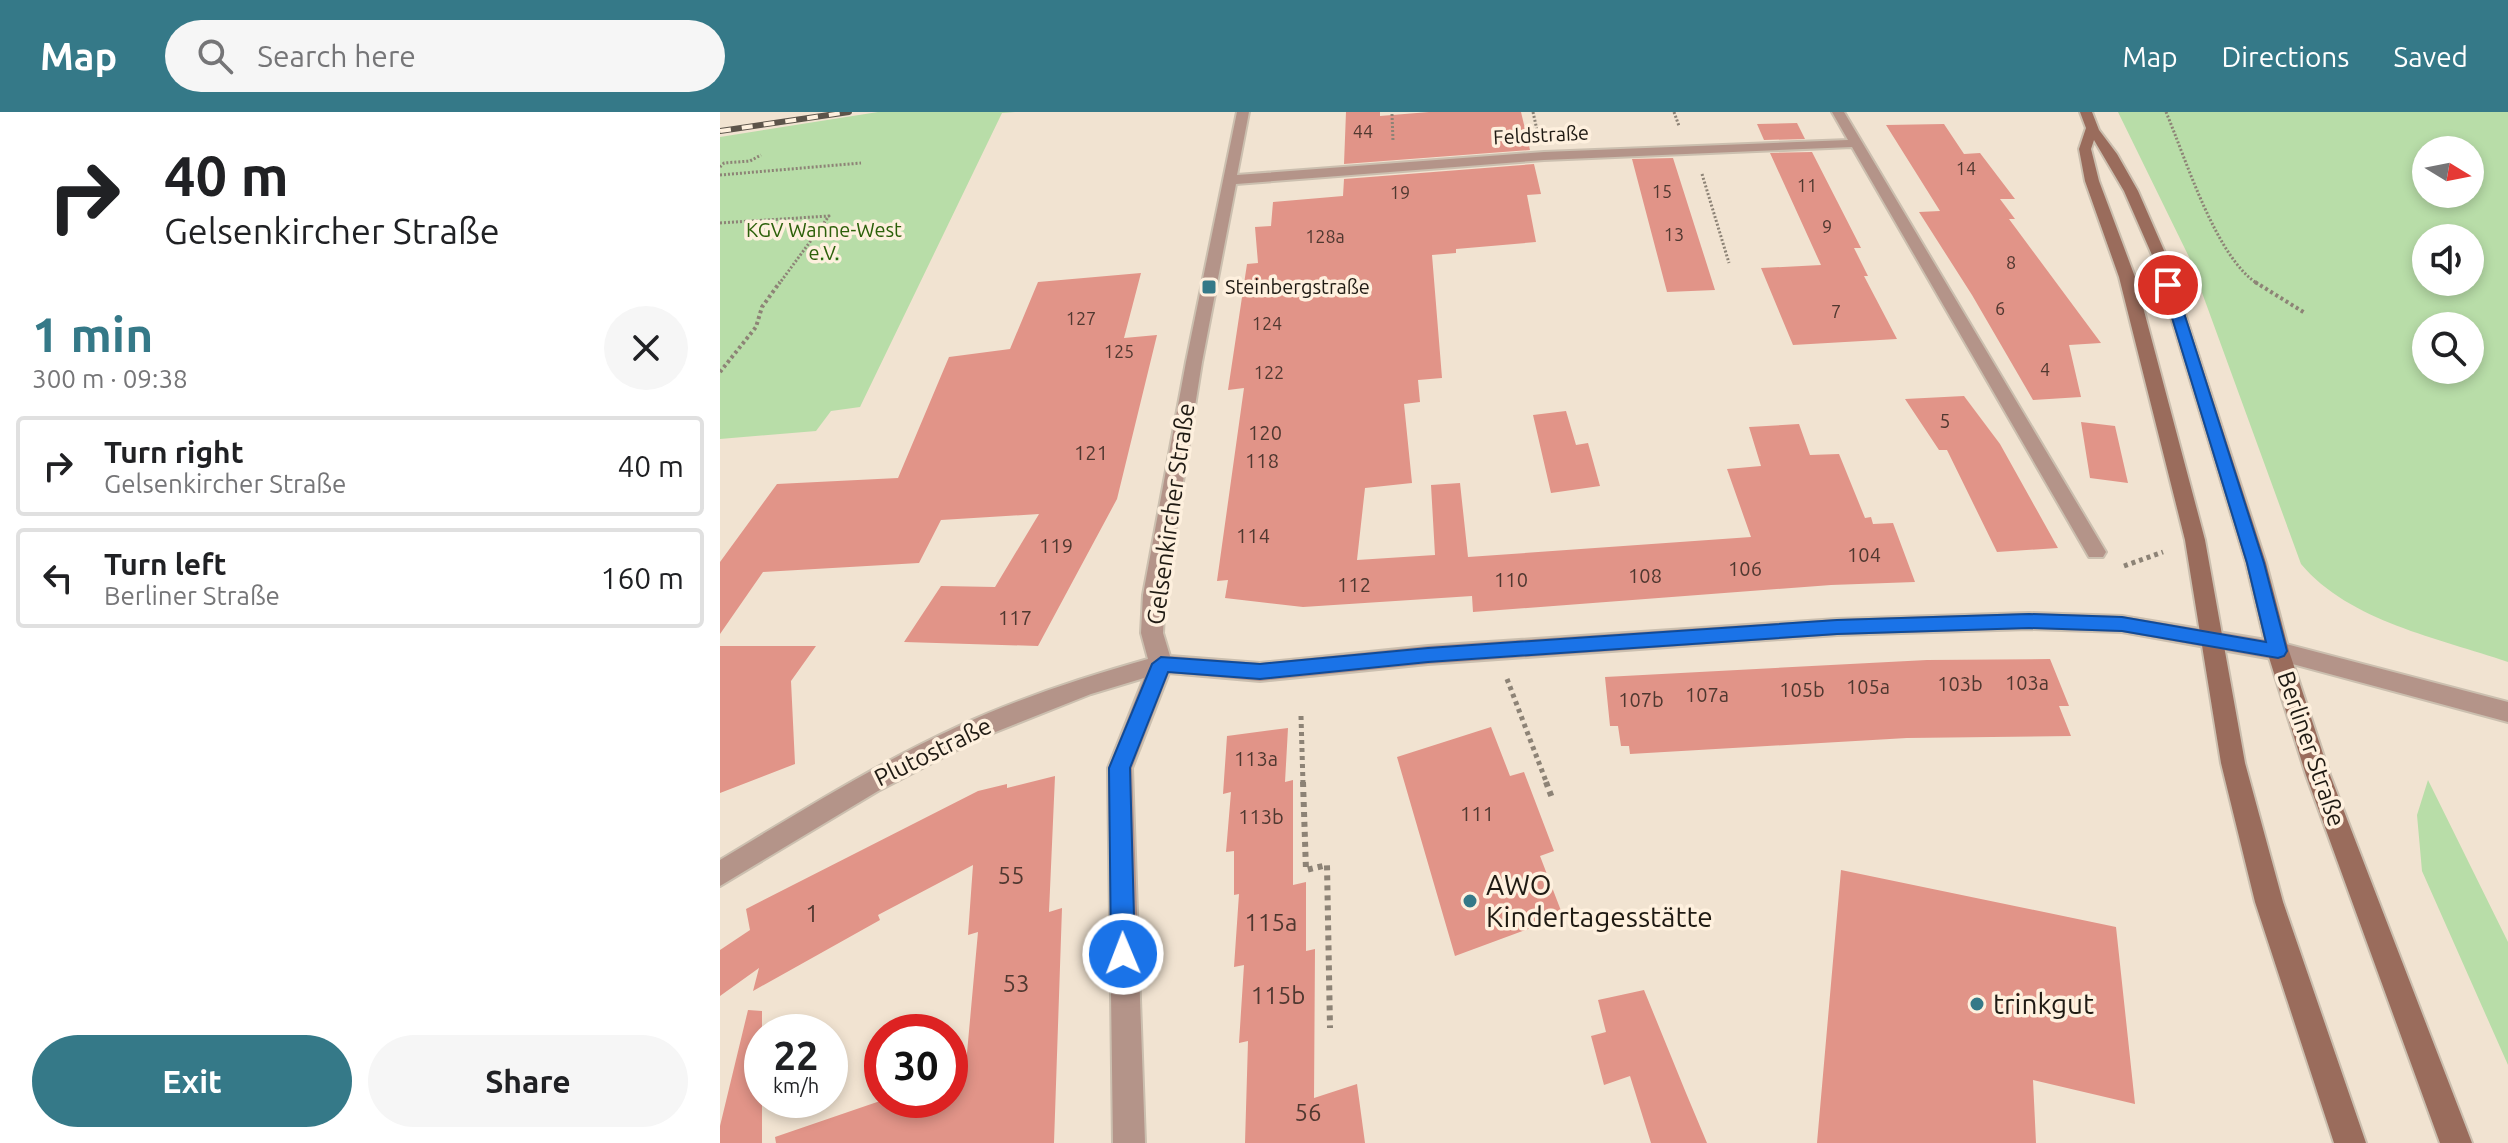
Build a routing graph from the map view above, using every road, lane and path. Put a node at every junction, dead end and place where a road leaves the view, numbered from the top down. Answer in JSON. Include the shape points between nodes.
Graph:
{"nodes":[{"id":1,"x":1243,"y":112,"type":"edge"},
{"id":2,"x":1838,"y":112,"type":"edge"},
{"id":3,"x":2086,"y":112,"type":"edge"},
{"id":4,"x":2166,"y":112,"type":"edge"},
{"id":5,"x":2091,"y":130,"type":"junction"},
{"id":6,"x":1856,"y":143,"type":"junction"},
{"id":7,"x":1695,"y":150,"type":"junction"},
{"id":8,"x":761,"y":155,"type":"dead end"},
{"id":9,"x":861,"y":163,"type":"dead end"},
{"id":10,"x":720,"y":167,"type":"edge"},
{"id":11,"x":720,"y":175,"type":"edge"},
{"id":12,"x":1230,"y":180,"type":"junction"},
{"id":13,"x":720,"y":223,"type":"edge"},
{"id":14,"x":1729,"y":263,"type":"dead end"},
{"id":15,"x":2305,"y":313,"type":"dead end"},
{"id":16,"x":720,"y":372,"type":"edge"},
{"id":17,"x":2096,"y":552,"type":"joint"},
{"id":18,"x":2168,"y":552,"type":"dead end"},
{"id":19,"x":2213,"y":640,"type":"junction"},
{"id":20,"x":1496,"y":650,"type":"junction"},
{"id":21,"x":2278,"y":651,"type":"junction"},
{"id":22,"x":1161,"y":664,"type":"junction"},
{"id":23,"x":2508,"y":712,"type":"edge"},
{"id":24,"x":1301,"y":716,"type":"dead end"},
{"id":25,"x":1552,"y":798,"type":"dead end"},
{"id":26,"x":720,"y":874,"type":"edge"},
{"id":27,"x":1330,"y":1028,"type":"dead end"},
{"id":28,"x":1129,"y":1143,"type":"edge"},
{"id":29,"x":2350,"y":1143,"type":"edge"},
{"id":30,"x":2456,"y":1143,"type":"edge"}],
"edges":[{"from":1,"to":12,"type":"street","name":"Gelsenkircher Straße"},
{"from":2,"to":6,"type":"street"},
{"from":3,"to":5,"type":"main road","name":"Berliner Straße"},
{"from":4,"to":15,"type":"path","via":[[2225,251],[2248,278]]},
{"from":5,"to":19,"type":"main road","name":"Berliner Straße","via":[[2085,149],[2092,181],[2127,277],[2195,540]]},
{"from":5,"to":21,"type":"main road","name":"Berliner Straße","via":[[2141,209],[2159,255],[2256,563]]},
{"from":6,"to":7,"type":"street","name":"Feldstraße"},
{"from":6,"to":17,"type":"street"},
{"from":7,"to":12,"type":"street","name":"Feldstraße"},
{"from":7,"to":14,"type":"path"},
{"from":8,"to":10,"type":"path"},
{"from":9,"to":11,"type":"path"},
{"from":12,"to":22,"type":"street","name":"Gelsenkircher Straße","via":[[1154,595],[1152,633]]},
{"from":13,"to":16,"type":"path","via":[[829,216]]},
{"from":17,"to":18,"type":"path","via":[[2110,571]]},
{"from":19,"to":20,"type":"street","via":[[2122,624],[2029,621],[1837,627]]},
{"from":19,"to":21,"type":"street"},
{"from":19,"to":29,"type":"main road","name":"Berliner Straße","via":[[2233,763],[2269,902]]},
{"from":20,"to":22,"type":"street","via":[[1260,672]]},
{"from":20,"to":25,"type":"path"},
{"from":21,"to":23,"type":"street"},
{"from":21,"to":30,"type":"main road","name":"Berliner Straße","via":[[2318,775]]},
{"from":22,"to":26,"type":"street","name":"Plutostraße","via":[[1085,686],[969,732],[869,783]]},
{"from":22,"to":28,"type":"street","via":[[1120,768]]},
{"from":24,"to":27,"type":"path","via":[[1306,870],[1327,865]]}]}
